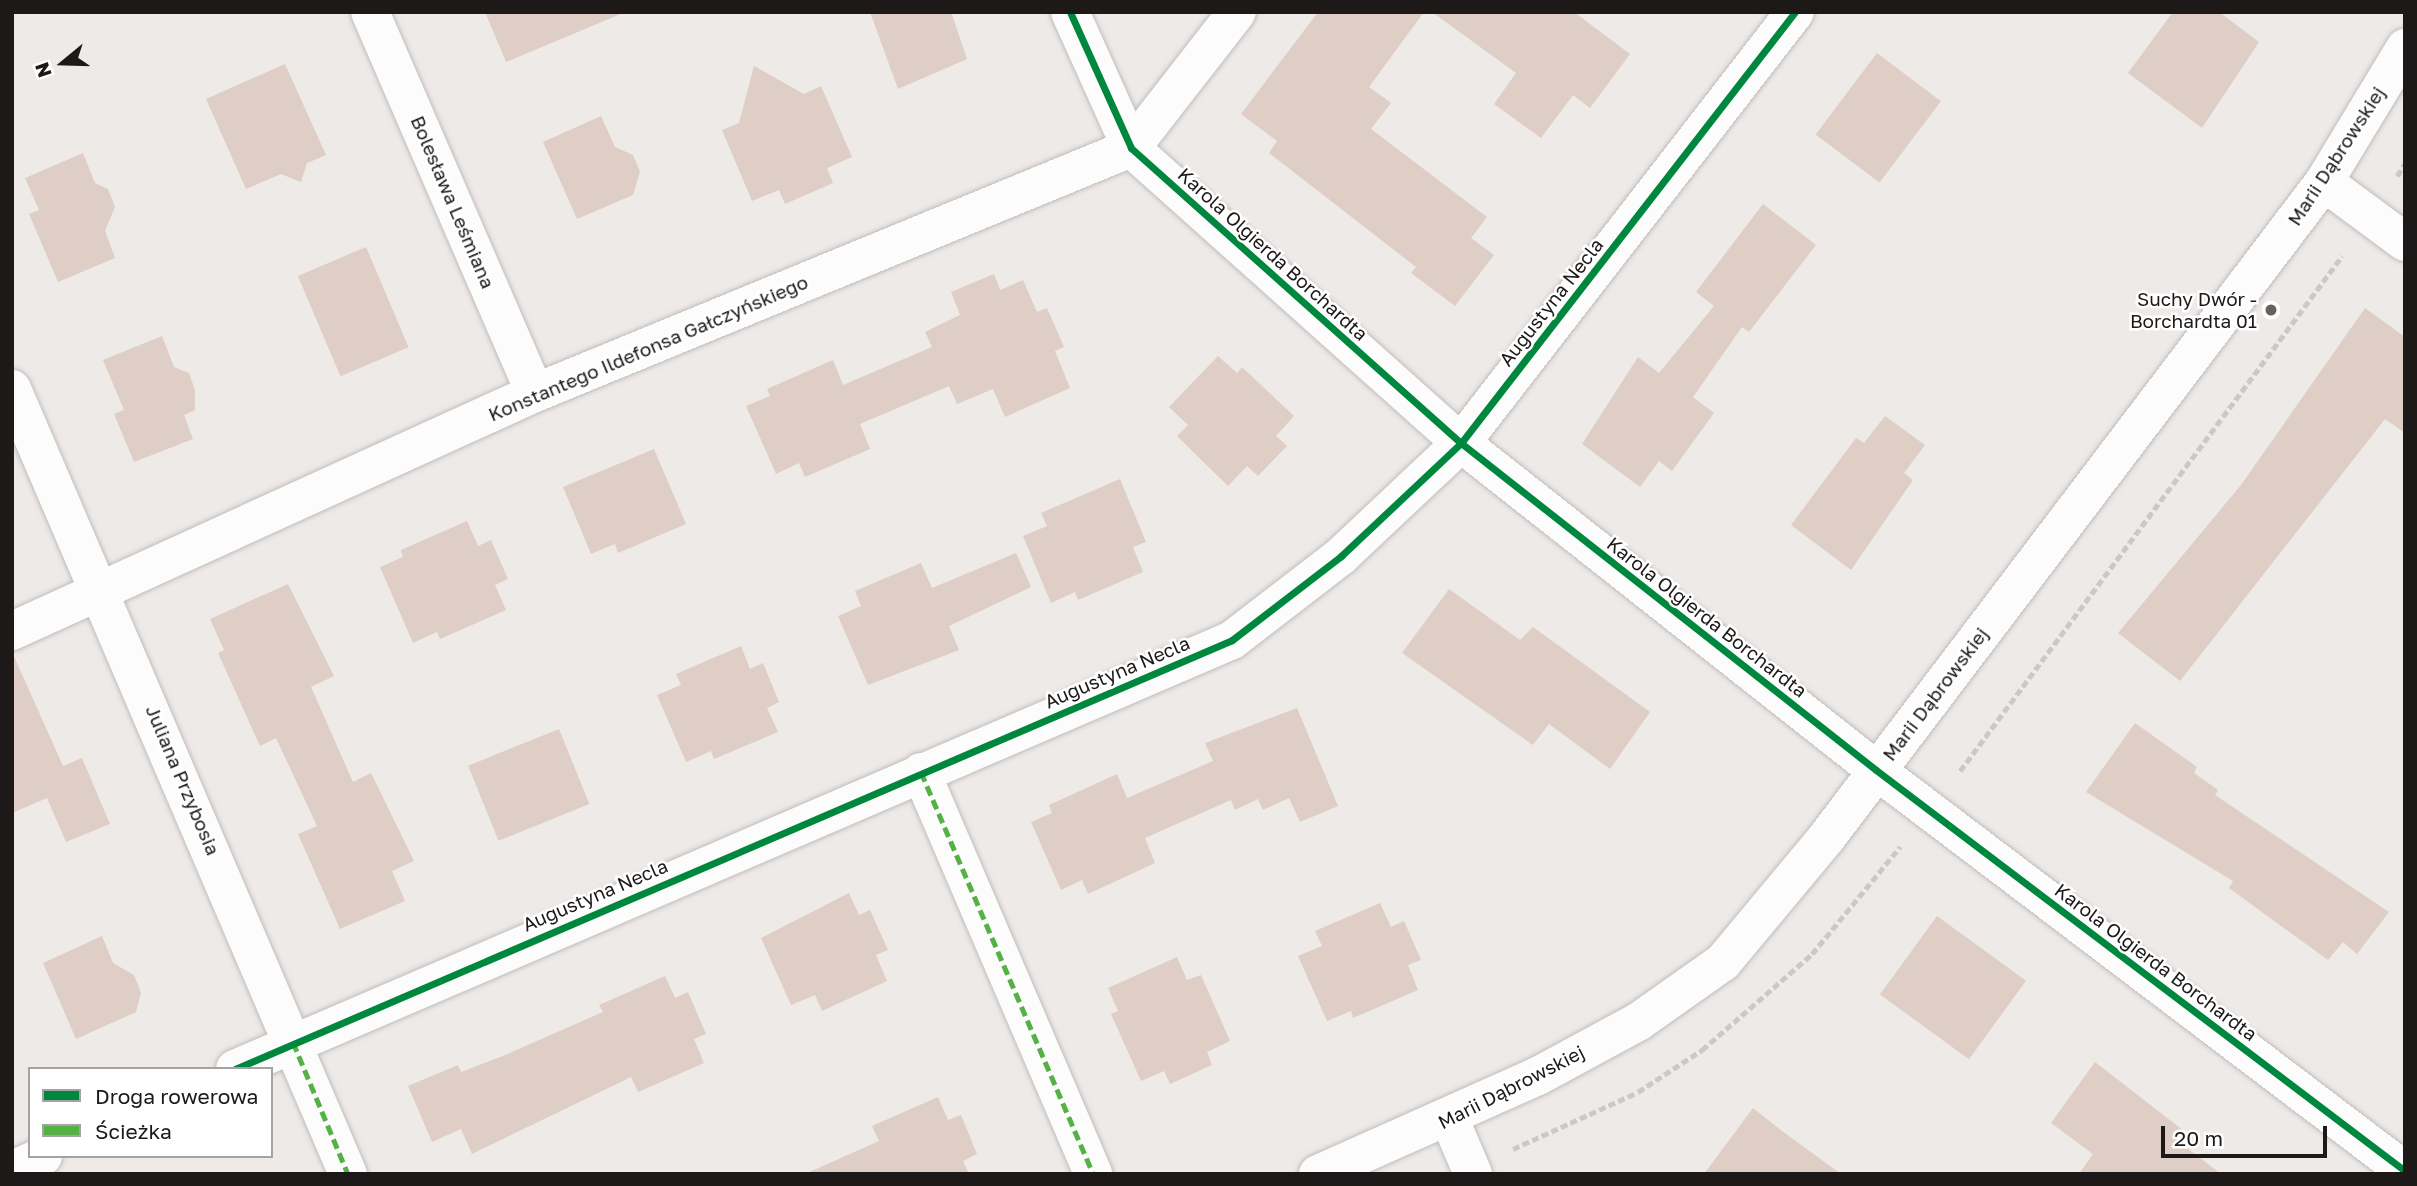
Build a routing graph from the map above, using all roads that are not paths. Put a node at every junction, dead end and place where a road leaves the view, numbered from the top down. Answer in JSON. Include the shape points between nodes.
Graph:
{"nodes":[{"id":1,"x":370,"y":12,"type":"edge"},
{"id":2,"x":1070,"y":12,"type":"edge"},
{"id":3,"x":1237,"y":12,"type":"edge"},
{"id":4,"x":1795,"y":12,"type":"edge"},
{"id":5,"x":2405,"y":48,"type":"edge"},
{"id":6,"x":1131,"y":148,"type":"junction"},
{"id":7,"x":2324,"y":182,"type":"junction"},
{"id":8,"x":2405,"y":242,"type":"edge"},
{"id":9,"x":12,"y":389,"type":"edge"},
{"id":10,"x":535,"y":393,"type":"junction"},
{"id":11,"x":1461,"y":443,"type":"junction"},
{"id":12,"x":103,"y":591,"type":"junction"},
{"id":13,"x":12,"y":631,"type":"edge"},
{"id":14,"x":1876,"y":770,"type":"junction"},
{"id":15,"x":920,"y":772,"type":"junction"},
{"id":16,"x":293,"y":1042,"type":"junction"},
{"id":17,"x":238,"y":1067,"type":"edge"},
{"id":18,"x":1450,"y":1120,"type":"junction"},
{"id":19,"x":39,"y":1158,"type":"edge"},
{"id":20,"x":12,"y":1170,"type":"edge"},
{"id":21,"x":2405,"y":1171,"type":"edge"},
{"id":22,"x":348,"y":1174,"type":"edge"},
{"id":23,"x":1093,"y":1174,"type":"edge"},
{"id":24,"x":1318,"y":1174,"type":"edge"},
{"id":25,"x":1473,"y":1174,"type":"edge"}],
"edges":[{"from":1,"to":10,"type":"street","name":"Bolesława Leśmiana"},
{"from":2,"to":6,"type":"street","name":"Karola Olgierda Borchardta"},
{"from":3,"to":6,"type":"street","name":"Konstantego Ildefonsa Gałczyńskiego"},
{"from":4,"to":11,"type":"street","name":"Augustyna Necla"},
{"from":5,"to":7,"type":"street","name":"Marii Dąbrowskiej"},
{"from":6,"to":10,"type":"street","name":"Konstantego Ildefonsa Gałczyńskiego"},
{"from":6,"to":11,"type":"street","name":"Karola Olgierda Borchardta"},
{"from":7,"to":8,"type":"street"},
{"from":7,"to":14,"type":"street","name":"Marii Dąbrowskiej"},
{"from":9,"to":12,"type":"street","name":"Juliana Przybosia"},
{"from":10,"to":12,"type":"street","name":"Konstantego Ildefonsa Gałczyńskiego"},
{"from":11,"to":14,"type":"street","name":"Karola Olgierda Borchardta"},
{"from":11,"to":15,"type":"street","name":"Augustyna Necla","via":[[1341,556],[1232,640]]},
{"from":12,"to":13,"type":"street","name":"Konstantego Ildefonsa Gałczyńskiego"},
{"from":12,"to":16,"type":"street","name":"Juliana Przybosia"},
{"from":14,"to":18,"type":"street","name":"Marii Dąbrowskiej","via":[[1723,962],[1638,1022]]},
{"from":14,"to":21,"type":"street","name":"Karola Olgierda Borchardta"},
{"from":15,"to":16,"type":"street","name":"Augustyna Necla"},
{"from":15,"to":23,"type":"street"},
{"from":16,"to":17,"type":"street","name":"Augustyna Necla"},
{"from":16,"to":22,"type":"street","name":"Juliana Przybosia"},
{"from":18,"to":24,"type":"street","name":"Marii Dąbrowskiej"},
{"from":18,"to":25,"type":"street"},
{"from":19,"to":20,"type":"street"}]}
